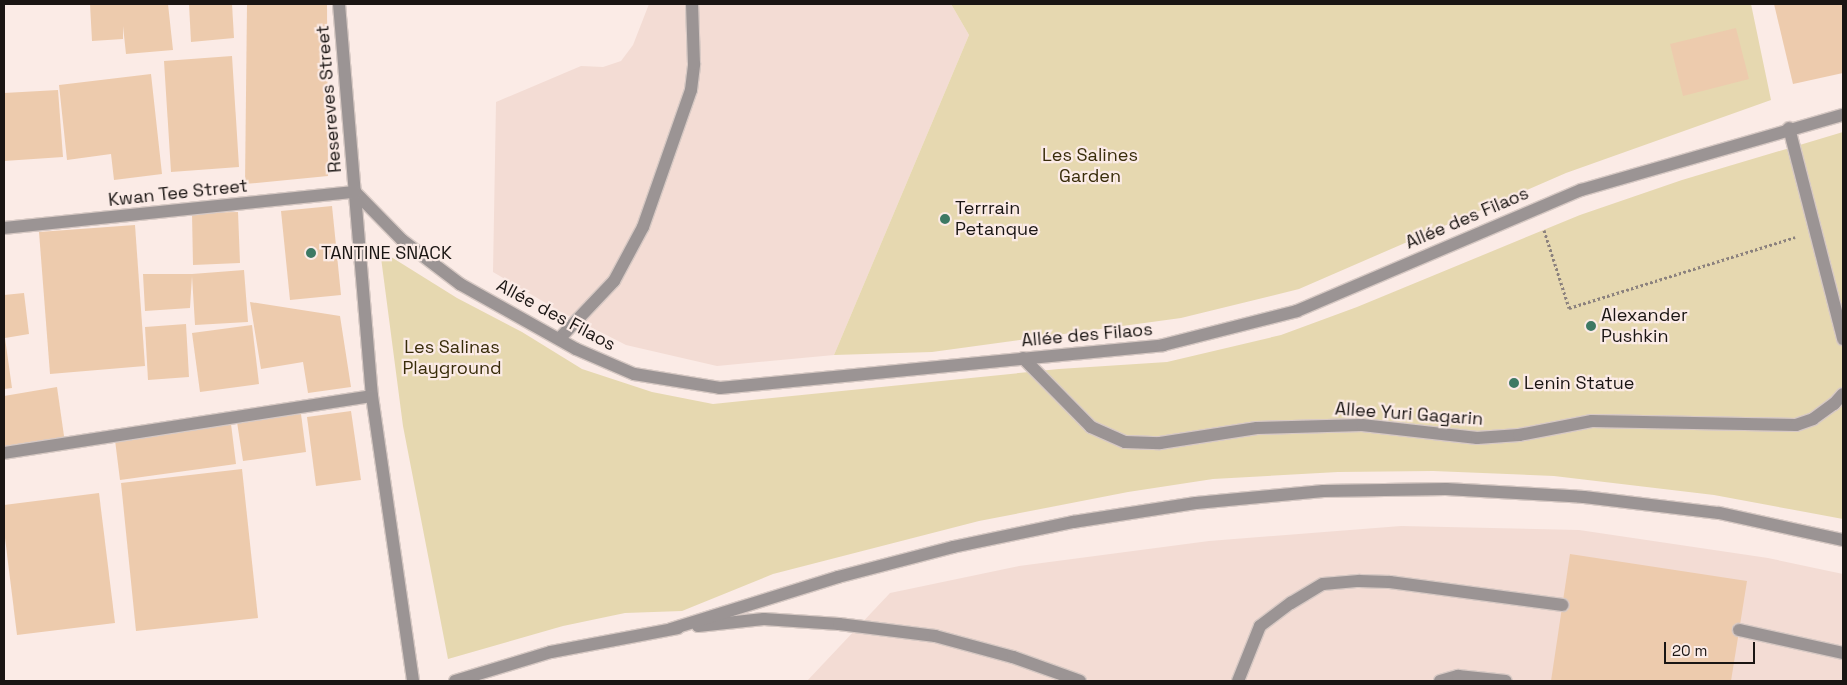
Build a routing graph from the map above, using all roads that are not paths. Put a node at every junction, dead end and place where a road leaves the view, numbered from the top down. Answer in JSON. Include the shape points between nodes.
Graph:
{"nodes":[{"id":1,"x":339,"y":4,"type":"edge"},
{"id":2,"x":692,"y":4,"type":"edge"},
{"id":3,"x":1843,"y":115,"type":"edge"},
{"id":4,"x":1789,"y":128,"type":"junction"},
{"id":5,"x":355,"y":192,"type":"junction"},
{"id":6,"x":4,"y":228,"type":"edge"},
{"id":7,"x":559,"y":339,"type":"junction"},
{"id":8,"x":1843,"y":339,"type":"edge"},
{"id":9,"x":1023,"y":358,"type":"junction"},
{"id":10,"x":1843,"y":394,"type":"edge"},
{"id":11,"x":372,"y":396,"type":"junction"},
{"id":12,"x":4,"y":453,"type":"edge"},
{"id":13,"x":1843,"y":540,"type":"edge"},
{"id":14,"x":1562,"y":605,"type":"dead end"},
{"id":15,"x":671,"y":628,"type":"junction"},
{"id":16,"x":1739,"y":630,"type":"dead end"},
{"id":17,"x":1843,"y":653,"type":"edge"},
{"id":18,"x":413,"y":681,"type":"edge"},
{"id":19,"x":456,"y":681,"type":"edge"},
{"id":20,"x":1080,"y":681,"type":"edge"},
{"id":21,"x":1238,"y":681,"type":"edge"},
{"id":22,"x":1440,"y":681,"type":"edge"},
{"id":23,"x":1506,"y":681,"type":"edge"}],
"edges":[{"from":1,"to":5,"type":"street","name":"Resereves Street"},
{"from":2,"to":7,"type":"street","via":[[694,64],[691,90],[643,227],[614,281]]},
{"from":3,"to":4,"type":"street","name":"Allée des Filaos"},
{"from":4,"to":8,"type":"street"},
{"from":4,"to":9,"type":"street","name":"Allée des Filaos","via":[[1581,190],[1297,311],[1163,345]]},
{"from":5,"to":6,"type":"street","name":"Kwan Tee Street"},
{"from":5,"to":7,"type":"street","name":"Allée des Filaos","via":[[402,240],[460,284]]},
{"from":5,"to":11,"type":"street","name":"Resereves Street"},
{"from":7,"to":9,"type":"street","name":"Allée des Filaos","via":[[634,374],[720,388]]},
{"from":9,"to":10,"type":"street","name":"Allee Yuri Gagarin","via":[[1091,427],[1125,442],[1160,443],[1257,428],[1362,425],[1477,438],[1519,435],[1592,421],[1796,425],[1813,419]]},
{"from":11,"to":12,"type":"street"},
{"from":11,"to":18,"type":"street","name":"Resereves Street"},
{"from":13,"to":15,"type":"street","via":[[1719,513],[1584,497],[1446,489],[1323,491],[1196,503],[1055,525],[838,577]]},
{"from":14,"to":21,"type":"street","via":[[1390,582],[1323,584],[1260,626]]},
{"from":15,"to":19,"type":"street","via":[[551,652]]},
{"from":15,"to":20,"type":"street","via":[[764,619],[935,636],[1013,657]]},
{"from":16,"to":17,"type":"street"},
{"from":22,"to":23,"type":"street","via":[[1458,676]]}]}
